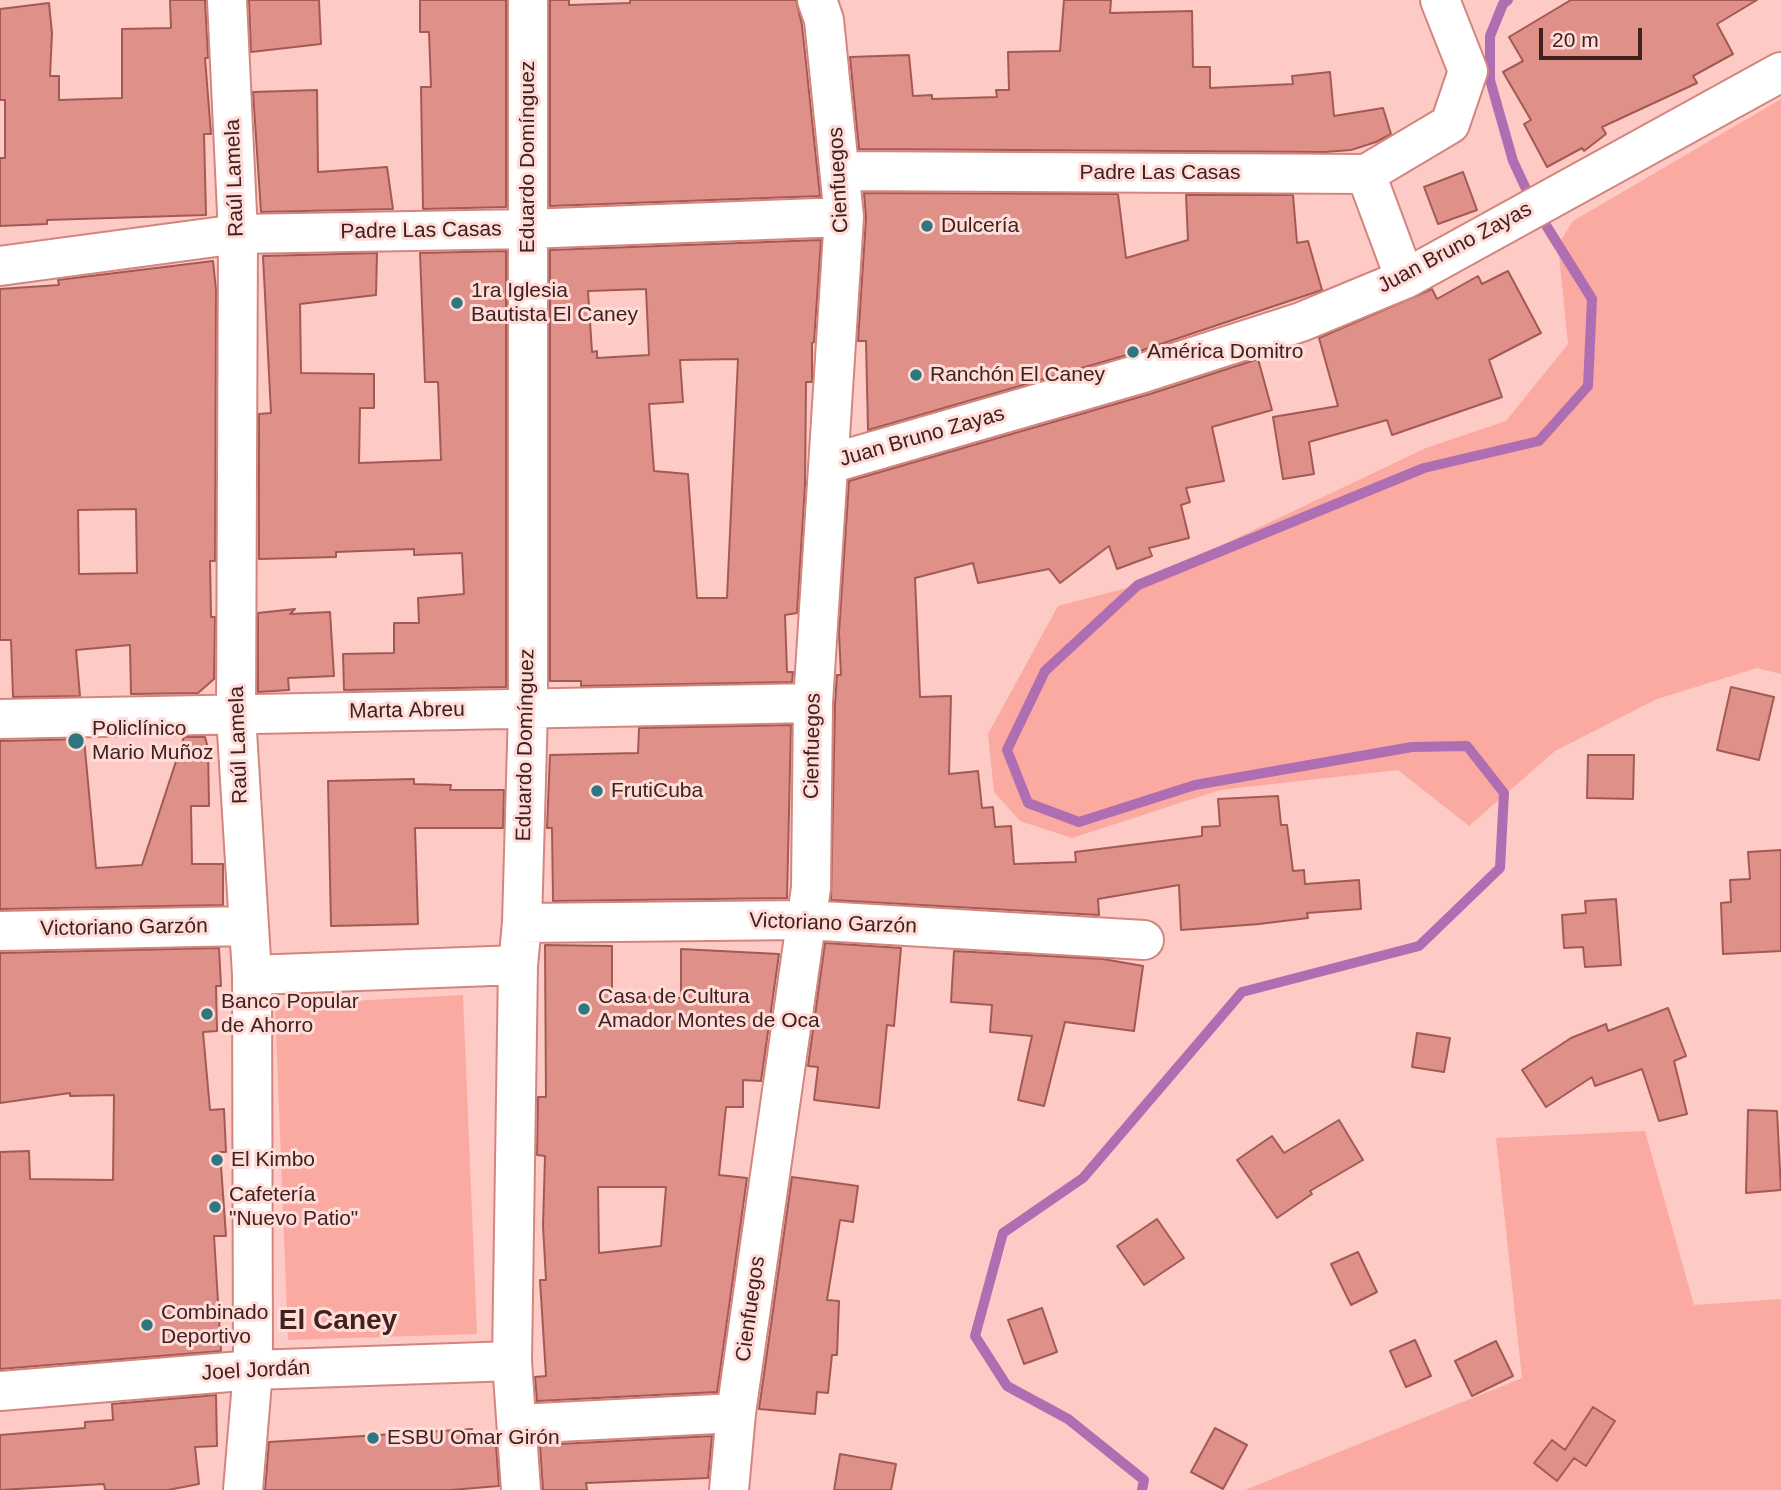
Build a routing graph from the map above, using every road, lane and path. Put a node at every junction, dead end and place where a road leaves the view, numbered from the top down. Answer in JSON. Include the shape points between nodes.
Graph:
{"nodes":[{"id":1,"x":227,"y":0,"type":"edge"},
{"id":2,"x":528,"y":0,"type":"edge"},
{"id":3,"x":817,"y":0,"type":"edge"},
{"id":4,"x":1440,"y":0,"type":"edge"},
{"id":5,"x":1781,"y":72,"type":"edge"},
{"id":6,"x":841,"y":171,"type":"junction"},
{"id":7,"x":1366,"y":174,"type":"junction"},
{"id":8,"x":844,"y":217,"type":"junction"},
{"id":9,"x":527,"y":229,"type":"junction"},
{"id":10,"x":238,"y":234,"type":"junction"},
{"id":11,"x":0,"y":266,"type":"edge"},
{"id":12,"x":1405,"y":279,"type":"junction"},
{"id":13,"x":829,"y":464,"type":"junction"},
{"id":14,"x":813,"y":703,"type":"junction"},
{"id":15,"x":528,"y":709,"type":"junction"},
{"id":16,"x":236,"y":715,"type":"junction"},
{"id":17,"x":0,"y":719,"type":"edge"},
{"id":18,"x":805,"y":920,"type":"junction"},
{"id":19,"x":522,"y":923,"type":"junction"},
{"id":20,"x":247,"y":926,"type":"junction"},
{"id":21,"x":0,"y":930,"type":"edge"},
{"id":22,"x":1144,"y":940,"type":"dead end"},
{"id":23,"x":518,"y":965,"type":"junction"},
{"id":24,"x":252,"y":975,"type":"junction"},
{"id":25,"x":512,"y":1361,"type":"junction"},
{"id":26,"x":253,"y":1370,"type":"junction"},
{"id":27,"x":0,"y":1391,"type":"edge"},
{"id":28,"x":736,"y":1413,"type":"junction"},
{"id":29,"x":518,"y":1424,"type":"junction"},
{"id":30,"x":243,"y":1490,"type":"edge"},
{"id":31,"x":521,"y":1490,"type":"edge"},
{"id":32,"x":729,"y":1490,"type":"edge"}],
"edges":[{"from":1,"to":10,"type":"street","name":"Raúl Lamela"},
{"from":2,"to":9,"type":"street","name":"Eduardo Domínguez"},
{"from":3,"to":6,"type":"street","name":"Cienfuegos","via":[[824,20]]},
{"from":4,"to":7,"type":"street","via":[[1468,71],[1450,124]]},
{"from":5,"to":12,"type":"street","name":"Juan Bruno Zayas"},
{"from":6,"to":7,"type":"street","name":"Padre Las Casas"},
{"from":6,"to":8,"type":"street","name":"Cienfuegos"},
{"from":7,"to":12,"type":"street"},
{"from":8,"to":9,"type":"street","name":"Padre Las Casas"},
{"from":8,"to":13,"type":"street","name":"Cienfuegos"},
{"from":9,"to":10,"type":"street","name":"Padre Las Casas"},
{"from":9,"to":15,"type":"street","name":"Eduardo Domínguez"},
{"from":10,"to":11,"type":"street","name":"Padre Las Casas"},
{"from":10,"to":16,"type":"street","name":"Raúl Lamela"},
{"from":12,"to":13,"type":"street","name":"Juan Bruno Zayas","via":[[1301,322],[1156,369]]},
{"from":13,"to":14,"type":"street","name":"Cienfuegos"},
{"from":14,"to":15,"type":"street","name":"Marta Abreu"},
{"from":14,"to":18,"type":"street","name":"Cienfuegos","via":[[811,888]]},
{"from":15,"to":16,"type":"street","name":"Marta Abreu"},
{"from":15,"to":19,"type":"street","name":"Eduardo Domínguez"},
{"from":16,"to":17,"type":"street","name":"Marta Abreu"},
{"from":16,"to":20,"type":"street","name":"Raúl Lamela"},
{"from":18,"to":19,"type":"street","name":"Victoriano Garzón"},
{"from":18,"to":22,"type":"street","name":"Victoriano Garzón"},
{"from":18,"to":28,"type":"street","name":"Cienfuegos"},
{"from":19,"to":23,"type":"street","name":"Eduardo Domínguez"},
{"from":20,"to":21,"type":"street","name":"Victoriano Garzón"},
{"from":20,"to":24,"type":"street","name":"Raúl Lamela"},
{"from":23,"to":24,"type":"street"},
{"from":23,"to":25,"type":"street","name":"Eduardo Domínguez"},
{"from":24,"to":26,"type":"street","name":"Raúl Lamela"},
{"from":25,"to":26,"type":"street","name":"Joel Jordán"},
{"from":25,"to":29,"type":"street","name":"Eduardo Domínguez"},
{"from":26,"to":27,"type":"street","name":"Joel Jordán"},
{"from":26,"to":30,"type":"street","name":"Raúl Lamela"},
{"from":28,"to":29,"type":"street"},
{"from":28,"to":32,"type":"street","name":"Cienfuegos"},
{"from":29,"to":31,"type":"street","name":"Eduardo Domínguez"}]}
